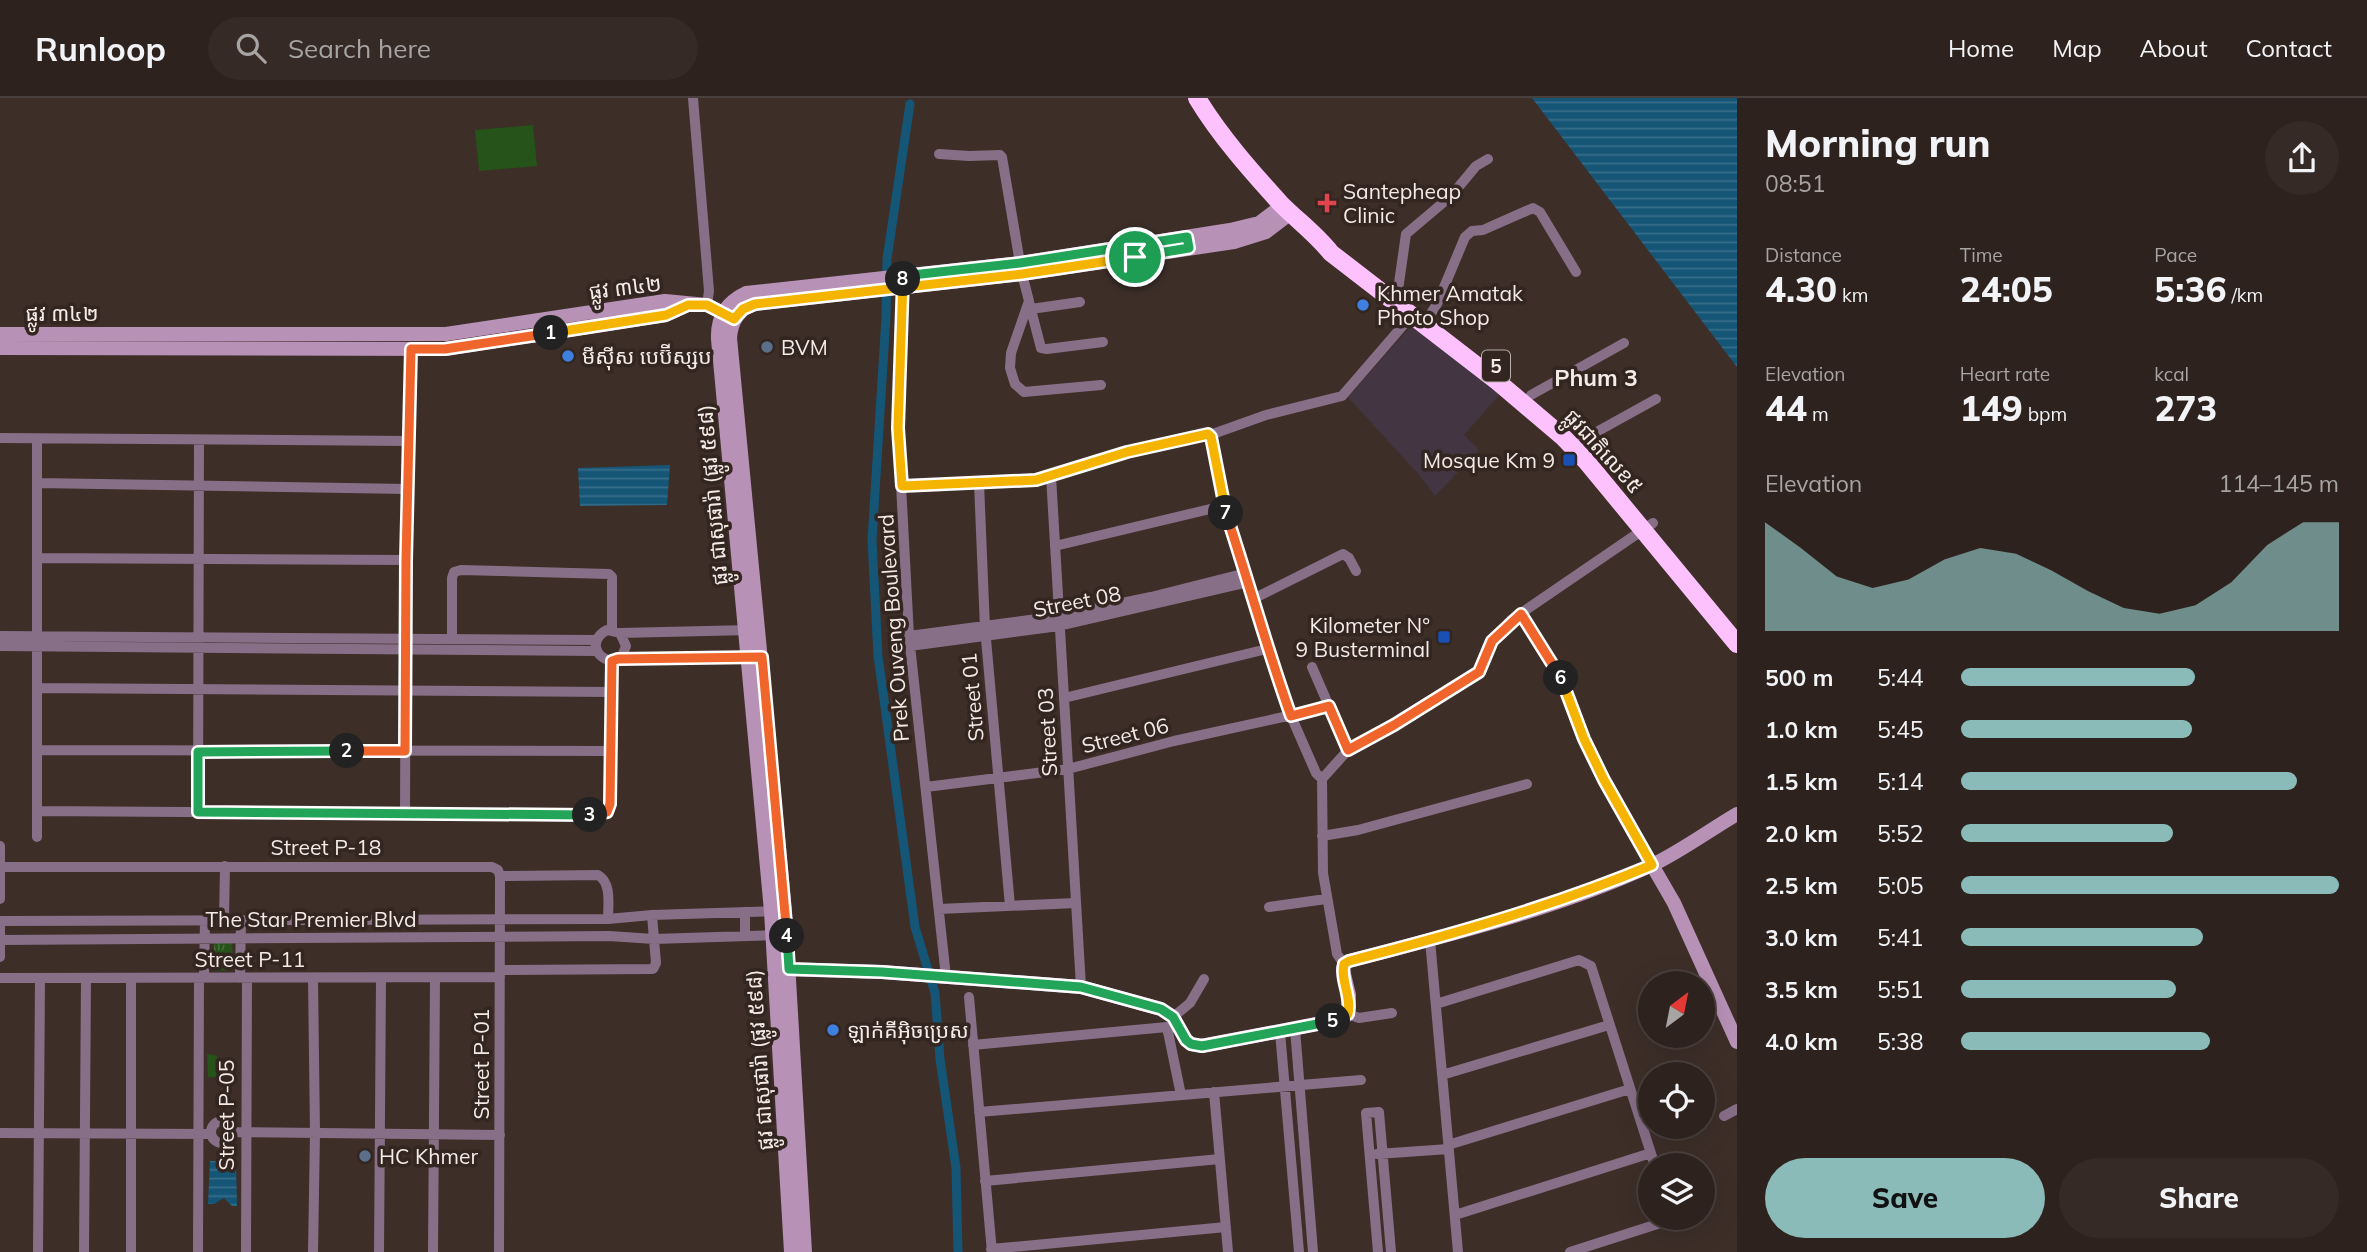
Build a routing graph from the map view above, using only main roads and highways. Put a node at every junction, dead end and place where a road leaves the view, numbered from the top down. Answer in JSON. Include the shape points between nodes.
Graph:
{"nodes":[{"id":1,"x":1197,"y":98,"type":"edge"},
{"id":2,"x":1287,"y":209,"type":"junction"},
{"id":3,"x":1316,"y":235,"type":"junction"},
{"id":4,"x":688,"y":305,"type":"junction"},
{"id":5,"x":729,"y":315,"type":"junction"},
{"id":6,"x":1421,"y":315,"type":"junction"},
{"id":7,"x":0,"y":334,"type":"edge"},
{"id":8,"x":0,"y":348,"type":"edge"},
{"id":9,"x":1549,"y":417,"type":"junction"},
{"id":10,"x":1649,"y":526,"type":"junction"},
{"id":11,"x":1737,"y":626,"type":"edge"},
{"id":12,"x":1737,"y":644,"type":"edge"},
{"id":13,"x":1737,"y":814,"type":"edge"},
{"id":14,"x":1652,"y":865,"type":"junction"},
{"id":15,"x":782,"y":969,"type":"junction"},
{"id":16,"x":1737,"y":1042,"type":"edge"},
{"id":17,"x":791,"y":1114,"type":"junction"},
{"id":18,"x":791,"y":1252,"type":"edge"},
{"id":19,"x":805,"y":1252,"type":"edge"}],
"edges":[{"from":1,"to":2,"type":"highway","name":"ផ្លូវជាតិលេខ៥","number":"5","via":[[1239,156]]},
{"from":2,"to":3,"type":"highway","name":"ផ្លូវជាតិលេខ៥","number":"5"},
{"from":2,"to":5,"type":"main road","via":[[1275,227],[1254,237],[1021,269],[746,293],[733,300]]},
{"from":3,"to":6,"type":"highway","name":"ផ្លូវជាតិលេខ៥","number":"5","via":[[1331,253]]},
{"from":3,"to":6,"type":"highway","name":"ផ្លូវជាតិលេខ៥","number":"5","via":[[1338,244],[1398,290]]},
{"from":4,"to":5,"type":"main road","via":[[707,305]]},
{"from":4,"to":7,"type":"main road","name":"ផ្លូវ ៣៤២","via":[[665,301],[446,334]]},
{"from":4,"to":8,"type":"main road","name":"ផ្លូវ ៣៤២","via":[[666,315],[445,349]]},
{"from":5,"to":15,"type":"main road","name":"ផ្លូវ ជាសុផារ៉ា (ផ្លូវ ៥៩៨)","via":[[718,331],[753,630]]},
{"from":6,"to":9,"type":"highway","name":"ផ្លូវជាតិលេខ៥","number":"5"},
{"from":6,"to":9,"type":"highway","name":"ផ្លូវជាតិលេខ៥","number":"5","via":[[1531,394]]},
{"from":9,"to":10,"type":"highway","name":"ផ្លូវជាតិលេខ៥","number":"5"},
{"from":9,"to":10,"type":"highway","name":"ផ្លូវជាតិលេខ៥","number":"5","via":[[1582,440]]},
{"from":10,"to":11,"type":"highway","name":"ផ្លូវជាតិលេខ៥","number":"5"},
{"from":10,"to":12,"type":"highway","name":"ផ្លូវជាតិលេខ៥","number":"5"},
{"from":13,"to":14,"type":"main road"},
{"from":14,"to":15,"type":"main road","via":[[1598,887],[1344,964],[1350,1007],[1342,1019],[1202,1046],[1186,1040],[1173,1017],[1161,1009],[1081,987]]},
{"from":14,"to":16,"type":"main road","via":[[1674,902]]},
{"from":15,"to":17,"type":"main road","name":"ផ្លូវ ជាសុផារ៉ា (ផ្លូវ ៥៩៨)"},
{"from":17,"to":18,"type":"main road","name":"ផ្លូវ ជាសុផារ៉ា (ផ្លូវ ៥៩៨)"},
{"from":17,"to":19,"type":"main road","name":"ផ្លូវ ជាសុផារ៉ា (ផ្លូវ ៥៩៨)"}]}
